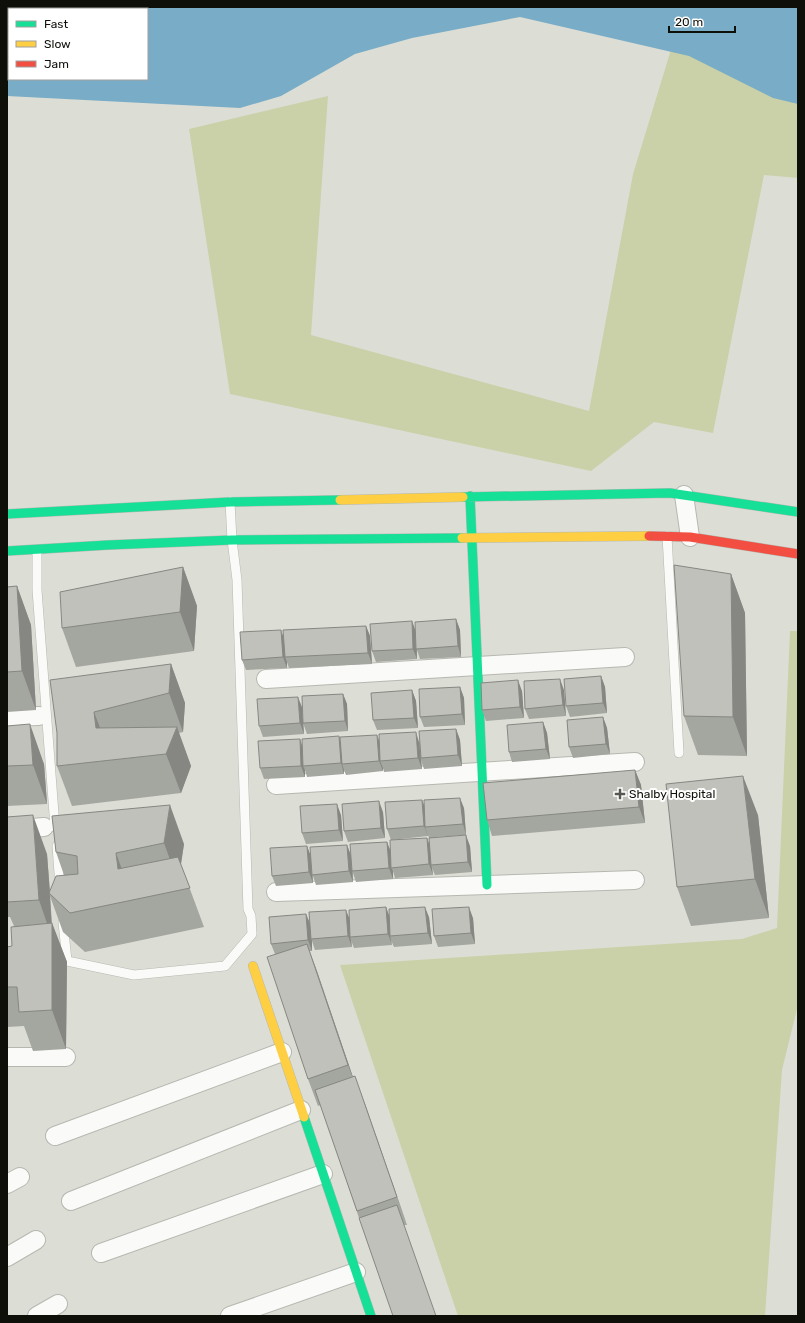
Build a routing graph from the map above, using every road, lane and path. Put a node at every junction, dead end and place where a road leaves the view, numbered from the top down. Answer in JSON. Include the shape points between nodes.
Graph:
{"nodes":[{"id":1,"x":684,"y":495,"type":"junction"},
{"id":2,"x":470,"y":496,"type":"junction"},
{"id":3,"x":230,"y":502,"type":"junction"},
{"id":4,"x":798,"y":512,"type":"edge"},
{"id":5,"x":7,"y":514,"type":"edge"},
{"id":6,"x":667,"y":536,"type":"junction"},
{"id":7,"x":472,"y":537,"type":"junction"},
{"id":8,"x":690,"y":537,"type":"junction"},
{"id":9,"x":232,"y":540,"type":"junction"},
{"id":10,"x":37,"y":550,"type":"junction"},
{"id":11,"x":7,"y":551,"type":"edge"},
{"id":12,"x":798,"y":554,"type":"edge"},
{"id":13,"x":625,"y":657,"type":"dead end"},
{"id":14,"x":478,"y":666,"type":"junction"},
{"id":15,"x":266,"y":678,"type":"dead end"},
{"id":16,"x":39,"y":716,"type":"dead end"},
{"id":17,"x":7,"y":717,"type":"edge"},
{"id":18,"x":679,"y":753,"type":"dead end"},
{"id":19,"x":636,"y":762,"type":"dead end"},
{"id":20,"x":482,"y":772,"type":"junction"},
{"id":21,"x":276,"y":785,"type":"dead end"},
{"id":22,"x":44,"y":827,"type":"dead end"},
{"id":23,"x":7,"y":830,"type":"edge"},
{"id":24,"x":635,"y":880,"type":"dead end"},
{"id":25,"x":487,"y":885,"type":"junction"},
{"id":26,"x":276,"y":892,"type":"dead end"},
{"id":27,"x":60,"y":893,"type":"edge"},
{"id":28,"x":62,"y":917,"type":"edge"},
{"id":29,"x":253,"y":966,"type":"dead end"},
{"id":30,"x":282,"y":1052,"type":"junction"},
{"id":31,"x":7,"y":1057,"type":"edge"},
{"id":32,"x":66,"y":1057,"type":"dead end"},
{"id":33,"x":301,"y":1110,"type":"junction"},
{"id":34,"x":55,"y":1136,"type":"dead end"},
{"id":35,"x":323,"y":1174,"type":"junction"},
{"id":36,"x":71,"y":1201,"type":"dead end"},
{"id":37,"x":36,"y":1240,"type":"dead end"},
{"id":38,"x":100,"y":1253,"type":"dead end"},
{"id":39,"x":7,"y":1257,"type":"edge"},
{"id":40,"x":356,"y":1272,"type":"junction"},
{"id":41,"x":58,"y":1304,"type":"dead end"},
{"id":42,"x":37,"y":1316,"type":"edge"},
{"id":43,"x":230,"y":1316,"type":"edge"},
{"id":44,"x":371,"y":1316,"type":"edge"}],
"edges":[{"from":1,"to":2,"type":"street","via":[[670,493]]},
{"from":1,"to":4,"type":"street"},
{"from":1,"to":8,"type":"street"},
{"from":2,"to":3,"type":"street"},
{"from":2,"to":7,"type":"street"},
{"from":3,"to":5,"type":"street"},
{"from":3,"to":9,"type":"lane"},
{"from":6,"to":7,"type":"street"},
{"from":6,"to":8,"type":"street"},
{"from":6,"to":18,"type":"lane"},
{"from":7,"to":9,"type":"street"},
{"from":7,"to":14,"type":"street"},
{"from":8,"to":12,"type":"street"},
{"from":9,"to":10,"type":"street"},
{"from":9,"to":28,"type":"lane","via":[[237,580],[248,909],[252,934],[226,966],[134,975],[67,961]]},
{"from":10,"to":11,"type":"street"},
{"from":10,"to":27,"type":"lane","via":[[37,590]]},
{"from":13,"to":14,"type":"street"},
{"from":14,"to":15,"type":"street"},
{"from":14,"to":20,"type":"street"},
{"from":16,"to":17,"type":"street"},
{"from":19,"to":20,"type":"street"},
{"from":20,"to":21,"type":"street"},
{"from":20,"to":25,"type":"street"},
{"from":22,"to":23,"type":"street"},
{"from":24,"to":25,"type":"street"},
{"from":25,"to":26,"type":"street"},
{"from":29,"to":30,"type":"street"},
{"from":30,"to":33,"type":"street"},
{"from":30,"to":34,"type":"street"},
{"from":31,"to":32,"type":"street"},
{"from":33,"to":35,"type":"street"},
{"from":33,"to":36,"type":"street"},
{"from":35,"to":38,"type":"street"},
{"from":35,"to":40,"type":"street"},
{"from":37,"to":39,"type":"street"},
{"from":40,"to":43,"type":"street"},
{"from":40,"to":44,"type":"street"},
{"from":41,"to":42,"type":"street"}]}
